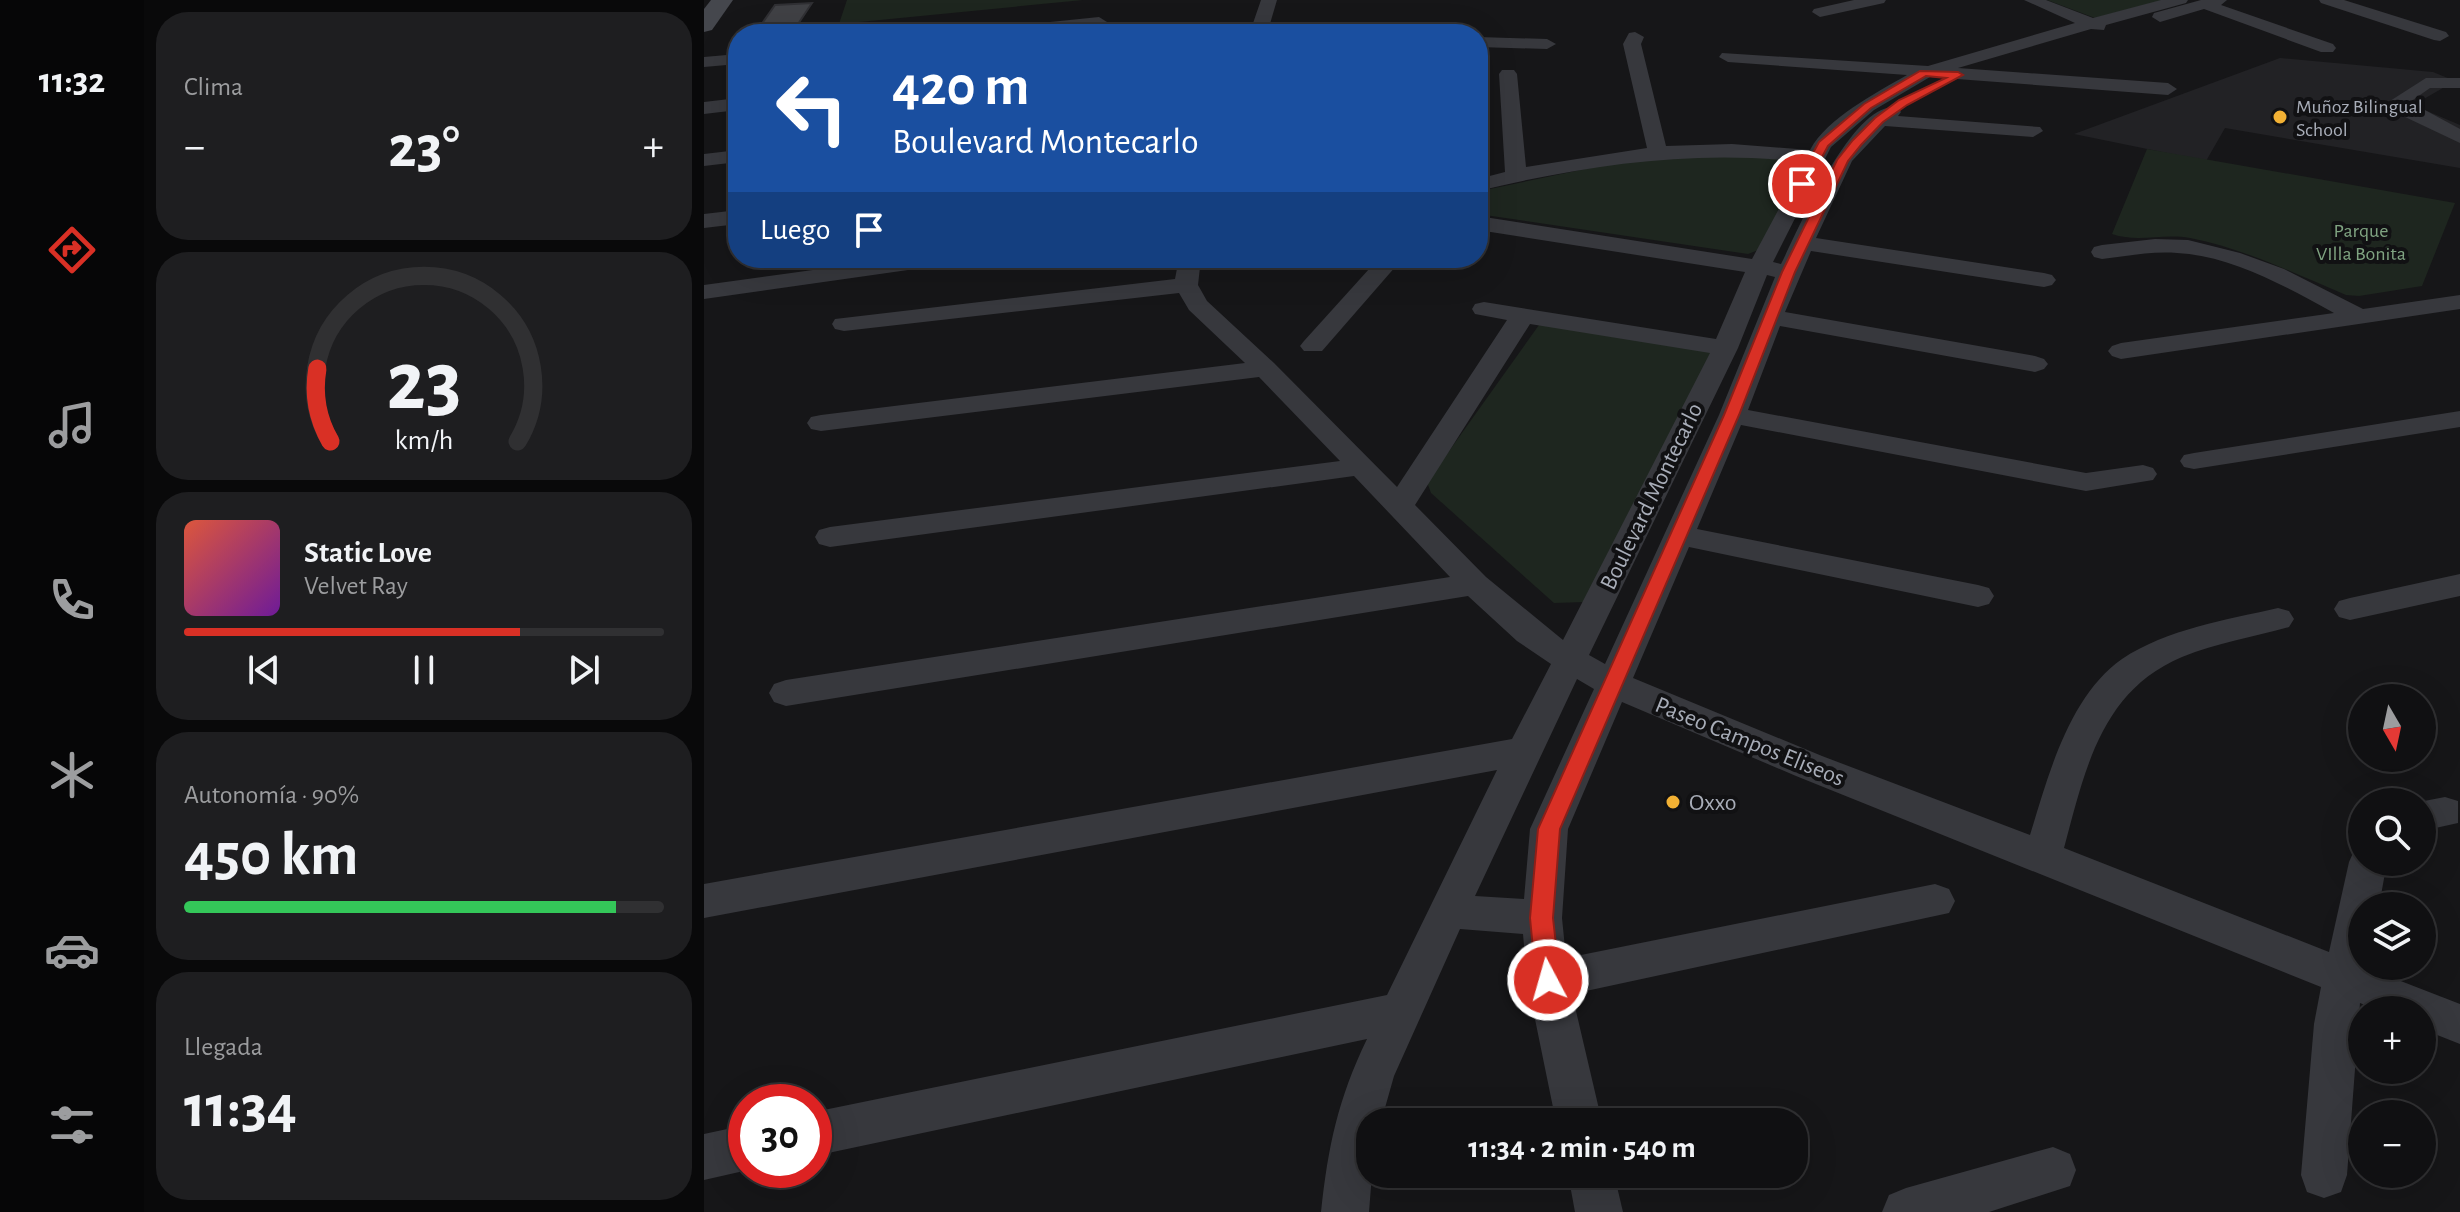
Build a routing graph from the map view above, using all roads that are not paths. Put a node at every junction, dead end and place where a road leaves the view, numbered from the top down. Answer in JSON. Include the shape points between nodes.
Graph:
{"nodes":[{"id":1,"x":722,"y":0,"type":"edge"},
{"id":2,"x":1269,"y":0,"type":"edge"},
{"id":3,"x":1878,"y":0,"type":"edge"},
{"id":4,"x":2032,"y":0,"type":"edge"},
{"id":5,"x":2327,"y":0,"type":"edge"},
{"id":6,"x":2194,"y":2,"type":"edge"},
{"id":7,"x":1820,"y":12,"type":"dead end"},
{"id":8,"x":1099,"y":22,"type":"dead end"},
{"id":9,"x":1080,"y":24,"type":"edge"},
{"id":10,"x":1261,"y":24,"type":"edge"},
{"id":11,"x":704,"y":25,"type":"edge"},
{"id":12,"x":2100,"y":27,"type":"junction"},
{"id":13,"x":2440,"y":36,"type":"dead end"},
{"id":14,"x":1635,"y":37,"type":"dead end"},
{"id":15,"x":1488,"y":42,"type":"edge"},
{"id":16,"x":1547,"y":44,"type":"dead end"},
{"id":17,"x":2327,"y":48,"type":"dead end"},
{"id":18,"x":1728,"y":57,"type":"dead end"},
{"id":19,"x":728,"y":60,"type":"edge"},
{"id":20,"x":704,"y":62,"type":"edge"},
{"id":21,"x":1924,"y":73,"type":"junction"},
{"id":22,"x":1508,"y":74,"type":"dead end"},
{"id":23,"x":1958,"y":75,"type":"junction"},
{"id":24,"x":2460,"y":83,"type":"edge"},
{"id":25,"x":2168,"y":89,"type":"dead end"},
{"id":26,"x":728,"y":105,"type":"edge"},
{"id":27,"x":704,"y":108,"type":"edge"},
{"id":28,"x":1879,"y":120,"type":"junction"},
{"id":29,"x":2033,"y":131,"type":"dead end"},
{"id":30,"x":2460,"y":137,"type":"edge"},
{"id":31,"x":1660,"y":152,"type":"junction"},
{"id":32,"x":728,"y":157,"type":"edge"},
{"id":33,"x":1816,"y":157,"type":"junction"},
{"id":34,"x":704,"y":160,"type":"edge"},
{"id":35,"x":1516,"y":175,"type":"junction"},
{"id":36,"x":1488,"y":182,"type":"edge"},
{"id":37,"x":728,"y":218,"type":"edge"},
{"id":38,"x":704,"y":221,"type":"edge"},
{"id":39,"x":1488,"y":225,"type":"edge"},
{"id":40,"x":1804,"y":243,"type":"junction"},
{"id":41,"x":2102,"y":252,"type":"dead end"},
{"id":42,"x":1759,"y":267,"type":"junction"},
{"id":43,"x":878,"y":268,"type":"edge"},
{"id":44,"x":1383,"y":268,"type":"edge"},
{"id":45,"x":1188,"y":272,"type":"edge"},
{"id":46,"x":1789,"y":272,"type":"junction"},
{"id":47,"x":2044,"y":280,"type":"dead end"},
{"id":48,"x":704,"y":292,"type":"edge"},
{"id":49,"x":2460,"y":302,"type":"edge"},
{"id":50,"x":1484,"y":309,"type":"dead end"},
{"id":51,"x":1523,"y":315,"type":"junction"},
{"id":52,"x":2358,"y":316,"type":"junction"},
{"id":53,"x":1769,"y":317,"type":"junction"},
{"id":54,"x":844,"y":324,"type":"dead end"},
{"id":55,"x":1313,"y":346,"type":"dead end"},
{"id":56,"x":1725,"y":348,"type":"junction"},
{"id":57,"x":2121,"y":351,"type":"dead end"},
{"id":58,"x":2035,"y":364,"type":"dead end"},
{"id":59,"x":1265,"y":368,"type":"junction"},
{"id":60,"x":1732,"y":415,"type":"junction"},
{"id":61,"x":2460,"y":419,"type":"edge"},
{"id":62,"x":821,"y":423,"type":"dead end"},
{"id":63,"x":2194,"y":461,"type":"dead end"},
{"id":64,"x":1360,"y":467,"type":"junction"},
{"id":65,"x":2143,"y":474,"type":"dead end"},
{"id":66,"x":1398,"y":508,"type":"junction"},
{"id":67,"x":1677,"y":535,"type":"junction"},
{"id":68,"x":830,"y":537,"type":"dead end"},
{"id":69,"x":1475,"y":584,"type":"junction"},
{"id":70,"x":2460,"y":585,"type":"edge"},
{"id":71,"x":1978,"y":596,"type":"dead end"},
{"id":72,"x":2350,"y":609,"type":"dead end"},
{"id":73,"x":2278,"y":619,"type":"dead end"},
{"id":74,"x":1570,"y":660,"type":"junction"},
{"id":75,"x":1613,"y":684,"type":"junction"},
{"id":76,"x":786,"y":693,"type":"dead end"},
{"id":77,"x":1524,"y":751,"type":"junction"},
{"id":78,"x":2047,"y":841,"type":"junction"},
{"id":79,"x":704,"y":901,"type":"edge"},
{"id":80,"x":1935,"y":901,"type":"dead end"},
{"id":81,"x":1448,"y":911,"type":"junction"},
{"id":82,"x":1542,"y":918,"type":"junction"},
{"id":83,"x":2348,"y":960,"type":"edge"},
{"id":84,"x":2348,"y":965,"type":"edge"},
{"id":85,"x":1548,"y":980,"type":"junction"},
{"id":86,"x":2384,"y":980,"type":"edge"},
{"id":87,"x":1401,"y":1012,"type":"junction"},
{"id":88,"x":2460,"y":1024,"type":"edge"},
{"id":89,"x":1576,"y":1108,"type":"edge"},
{"id":90,"x":832,"y":1130,"type":"edge"},
{"id":91,"x":728,"y":1152,"type":"edge"},
{"id":92,"x":704,"y":1157,"type":"edge"},
{"id":93,"x":2053,"y":1170,"type":"dead end"},
{"id":94,"x":2324,"y":1175,"type":"dead end"},
{"id":95,"x":1594,"y":1188,"type":"edge"},
{"id":96,"x":1984,"y":1202,"type":"edge"},
{"id":97,"x":1345,"y":1212,"type":"edge"},
{"id":98,"x":1599,"y":1212,"type":"edge"},
{"id":99,"x":1906,"y":1212,"type":"edge"}],
"edges":[{"from":1,"to":11,"type":"main road"},
{"from":2,"to":10,"type":"street"},
{"from":3,"to":7,"type":"street"},
{"from":4,"to":12,"type":"street"},
{"from":5,"to":13,"type":"street"},
{"from":6,"to":12,"type":"street","name":"Boulevard Montecarlo"},
{"from":6,"to":17,"type":"street"},
{"from":8,"to":9,"type":"street"},
{"from":12,"to":21,"type":"street","name":"Boulevard Montecarlo"},
{"from":12,"to":23,"type":"street"},
{"from":14,"to":31,"type":"street","via":[[1632,44]]},
{"from":15,"to":16,"type":"street"},
{"from":18,"to":21,"type":"street"},
{"from":19,"to":20,"type":"street"},
{"from":21,"to":23,"type":"street"},
{"from":21,"to":33,"type":"street","name":"Boulevard Montecarlo","via":[[1843,124]]},
{"from":22,"to":35,"type":"street"},
{"from":23,"to":25,"type":"street"},
{"from":23,"to":28,"type":"street"},
{"from":24,"to":30,"type":"street","via":[[2426,83],[2399,101]]},
{"from":26,"to":27,"type":"street"},
{"from":28,"to":29,"type":"street"},
{"from":28,"to":40,"type":"street","via":[[1843,160]]},
{"from":31,"to":33,"type":"street","via":[[1736,149]]},
{"from":31,"to":35,"type":"street"},
{"from":32,"to":34,"type":"street"},
{"from":33,"to":42,"type":"street","name":"Boulevard Montecarlo"},
{"from":35,"to":36,"type":"street"},
{"from":37,"to":38,"type":"street"},
{"from":39,"to":42,"type":"street"},
{"from":40,"to":46,"type":"street"},
{"from":40,"to":47,"type":"street"},
{"from":41,"to":52,"type":"street","via":[[2173,246],[2211,252],[2297,284]]},
{"from":42,"to":46,"type":"street"},
{"from":42,"to":56,"type":"street","name":"Boulevard Montecarlo"},
{"from":43,"to":48,"type":"street"},
{"from":44,"to":55,"type":"street"},
{"from":45,"to":54,"type":"street"},
{"from":45,"to":59,"type":"street","name":"Paseo Campos Eliseos","via":[[1198,305]]},
{"from":46,"to":53,"type":"street"},
{"from":49,"to":52,"type":"street"},
{"from":50,"to":51,"type":"street"},
{"from":51,"to":56,"type":"street"},
{"from":51,"to":66,"type":"street"},
{"from":52,"to":57,"type":"street"},
{"from":53,"to":58,"type":"street"},
{"from":53,"to":60,"type":"street"},
{"from":56,"to":74,"type":"street","name":"Boulevard Montecarlo"},
{"from":59,"to":62,"type":"street"},
{"from":59,"to":64,"type":"street","name":"Paseo Campos Eliseos"},
{"from":60,"to":65,"type":"street","via":[[2086,482]]},
{"from":60,"to":67,"type":"street"},
{"from":61,"to":63,"type":"street"},
{"from":64,"to":66,"type":"street","name":"Paseo Campos Eliseos"},
{"from":64,"to":68,"type":"street"},
{"from":66,"to":69,"type":"street","name":"Paseo Campos Eliseos"},
{"from":67,"to":71,"type":"street"},
{"from":67,"to":75,"type":"street"},
{"from":69,"to":74,"type":"street","name":"Paseo Campos Eliseos","via":[[1529,633]]},
{"from":69,"to":76,"type":"street"},
{"from":70,"to":72,"type":"street"},
{"from":73,"to":78,"type":"street","via":[[2188,642],[2118,680],[2095,709]]},
{"from":74,"to":75,"type":"street","name":"Paseo Campos Eliseos"},
{"from":74,"to":77,"type":"street","name":"Boulevard Montecarlo"},
{"from":75,"to":78,"type":"street","name":"Paseo Campos Eliseos","via":[[1809,766]]},
{"from":75,"to":82,"type":"street","via":[[1549,829]]},
{"from":77,"to":79,"type":"street"},
{"from":77,"to":81,"type":"street","name":"Boulevard Montecarlo"},
{"from":78,"to":83,"type":"street","name":"Paseo Campos Eliseos"},
{"from":80,"to":85,"type":"street"},
{"from":81,"to":82,"type":"street"},
{"from":81,"to":87,"type":"street","name":"Boulevard Montecarlo"},
{"from":82,"to":85,"type":"street"},
{"from":84,"to":94,"type":"street","via":[[2335,1024]]},
{"from":85,"to":89,"type":"street"},
{"from":86,"to":88,"type":"street","name":"Paseo Campos Eliseos"},
{"from":87,"to":90,"type":"street"},
{"from":87,"to":97,"type":"street","name":"Boulevard Montecarlo","via":[[1372,1075],[1351,1146]]},
{"from":91,"to":92,"type":"street"},
{"from":93,"to":96,"type":"street"},
{"from":95,"to":98,"type":"street"},
{"from":96,"to":99,"type":"street"}]}
